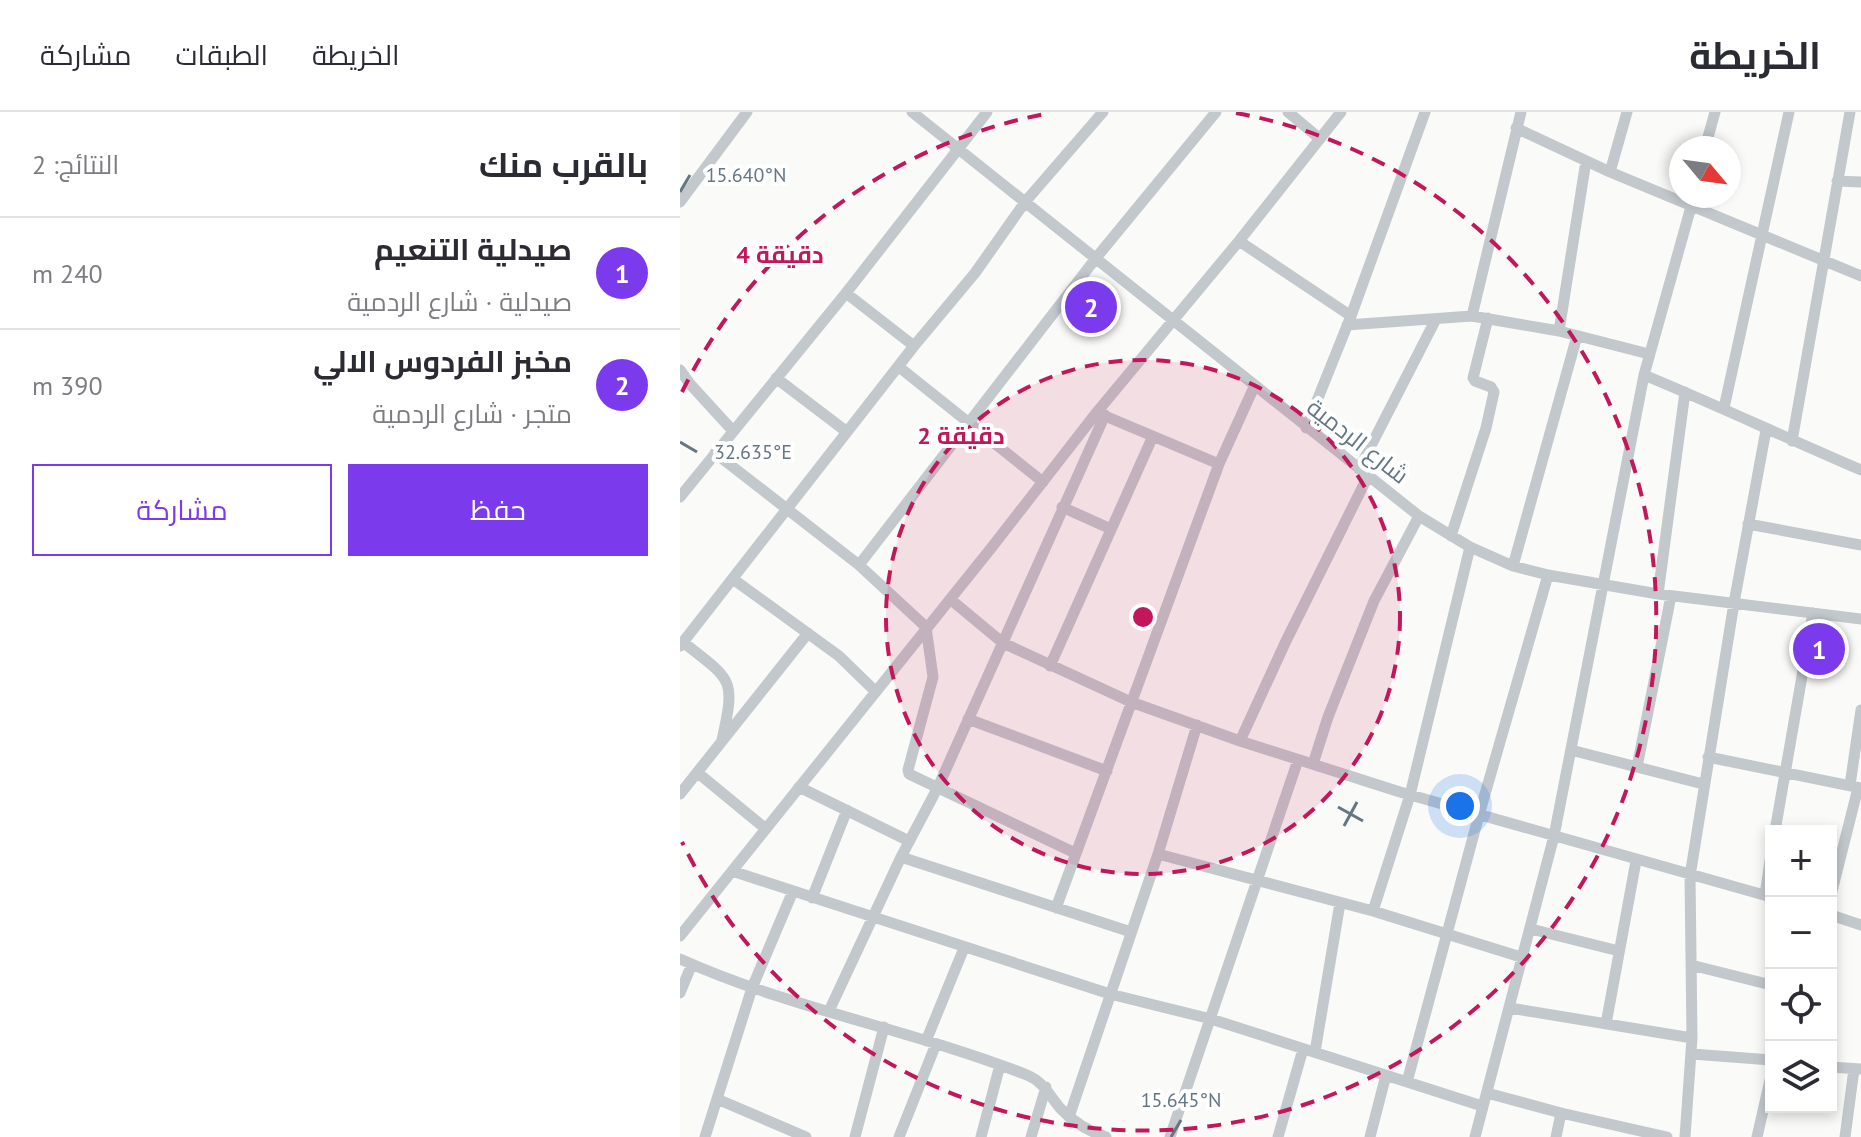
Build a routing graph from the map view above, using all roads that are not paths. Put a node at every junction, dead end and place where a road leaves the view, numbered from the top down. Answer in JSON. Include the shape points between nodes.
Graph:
{"nodes":[{"id":1,"x":747,"y":112,"type":"edge"},
{"id":2,"x":912,"y":112,"type":"edge"},
{"id":3,"x":987,"y":112,"type":"edge"},
{"id":4,"x":1103,"y":112,"type":"edge"},
{"id":5,"x":1216,"y":112,"type":"edge"},
{"id":6,"x":1288,"y":112,"type":"edge"},
{"id":7,"x":1341,"y":112,"type":"edge"},
{"id":8,"x":1425,"y":112,"type":"edge"},
{"id":9,"x":1521,"y":112,"type":"edge"},
{"id":10,"x":1627,"y":112,"type":"edge"},
{"id":11,"x":1715,"y":112,"type":"edge"},
{"id":12,"x":1789,"y":112,"type":"edge"},
{"id":13,"x":1850,"y":112,"type":"edge"},
{"id":14,"x":1516,"y":128,"type":"junction"},
{"id":15,"x":1708,"y":136,"type":"edge"},
{"id":16,"x":1319,"y":138,"type":"junction"},
{"id":17,"x":957,"y":148,"type":"junction"},
{"id":18,"x":1586,"y":161,"type":"junction"},
{"id":19,"x":1610,"y":172,"type":"junction"},
{"id":20,"x":1837,"y":181,"type":"junction"},
{"id":21,"x":1861,"y":182,"type":"edge"},
{"id":22,"x":1669,"y":193,"type":"edge"},
{"id":23,"x":680,"y":202,"type":"edge"},
{"id":24,"x":1025,"y":202,"type":"junction"},
{"id":25,"x":1690,"y":208,"type":"edge"},
{"id":26,"x":1706,"y":208,"type":"edge"},
{"id":27,"x":1763,"y":236,"type":"junction"},
{"id":28,"x":1239,"y":241,"type":"junction"},
{"id":29,"x":1096,"y":258,"type":"junction"},
{"id":30,"x":1824,"y":260,"type":"junction"},
{"id":31,"x":1861,"y":276,"type":"edge"},
{"id":32,"x":846,"y":293,"type":"junction"},
{"id":33,"x":1472,"y":316,"type":"junction"},
{"id":34,"x":1488,"y":318,"type":"junction"},
{"id":35,"x":1172,"y":319,"type":"junction"},
{"id":36,"x":1436,"y":319,"type":"junction"},
{"id":37,"x":1349,"y":320,"type":"junction"},
{"id":38,"x":1559,"y":331,"type":"junction"},
{"id":39,"x":1577,"y":336,"type":"junction"},
{"id":40,"x":914,"y":346,"type":"junction"},
{"id":41,"x":1649,"y":354,"type":"junction"},
{"id":42,"x":899,"y":367,"type":"junction"},
{"id":43,"x":680,"y":370,"type":"edge"},
{"id":44,"x":1644,"y":375,"type":"junction"},
{"id":45,"x":776,"y":378,"type":"junction"},
{"id":46,"x":1254,"y":387,"type":"junction"},
{"id":47,"x":1685,"y":392,"type":"junction"},
{"id":48,"x":1724,"y":408,"type":"junction"},
{"id":49,"x":1101,"y":414,"type":"junction"},
{"id":50,"x":969,"y":424,"type":"junction"},
{"id":51,"x":1306,"y":428,"type":"junction"},
{"id":52,"x":1766,"y":430,"type":"junction"},
{"id":53,"x":733,"y":431,"type":"junction"},
{"id":54,"x":847,"y":432,"type":"junction"},
{"id":55,"x":1153,"y":436,"type":"junction"},
{"id":56,"x":1792,"y":441,"type":"junction"},
{"id":57,"x":715,"y":453,"type":"junction"},
{"id":58,"x":1219,"y":464,"type":"junction"},
{"id":59,"x":1861,"y":470,"type":"edge"},
{"id":60,"x":1363,"y":473,"type":"junction"},
{"id":61,"x":1043,"y":482,"type":"junction"},
{"id":62,"x":680,"y":497,"type":"edge"},
{"id":63,"x":1062,"y":507,"type":"junction"},
{"id":64,"x":787,"y":511,"type":"junction"},
{"id":65,"x":1419,"y":516,"type":"junction"},
{"id":66,"x":1748,"y":524,"type":"junction"},
{"id":67,"x":1111,"y":529,"type":"junction"},
{"id":68,"x":1451,"y":536,"type":"junction"},
{"id":69,"x":1861,"y":545,"type":"edge"},
{"id":70,"x":1470,"y":547,"type":"junction"},
{"id":71,"x":859,"y":565,"type":"junction"},
{"id":72,"x":1513,"y":566,"type":"junction"},
{"id":73,"x":1548,"y":575,"type":"junction"},
{"id":74,"x":733,"y":579,"type":"junction"},
{"id":75,"x":1602,"y":586,"type":"junction"},
{"id":76,"x":1658,"y":594,"type":"junction"},
{"id":77,"x":1671,"y":596,"type":"junction"},
{"id":78,"x":950,"y":599,"type":"junction"},
{"id":79,"x":1734,"y":603,"type":"junction"},
{"id":80,"x":1813,"y":613,"type":"junction"},
{"id":81,"x":1861,"y":619,"type":"edge"},
{"id":82,"x":926,"y":627,"type":"junction"},
{"id":83,"x":808,"y":633,"type":"junction"},
{"id":84,"x":1003,"y":643,"type":"junction"},
{"id":85,"x":682,"y":644,"type":"edge"},
{"id":86,"x":1050,"y":666,"type":"junction"},
{"id":87,"x":875,"y":691,"type":"junction"},
{"id":88,"x":1131,"y":702,"type":"junction"},
{"id":89,"x":1861,"y":710,"type":"edge"},
{"id":90,"x":968,"y":719,"type":"junction"},
{"id":91,"x":1197,"y":725,"type":"junction"},
{"id":92,"x":1240,"y":741,"type":"junction"},
{"id":93,"x":720,"y":746,"type":"junction"},
{"id":94,"x":1571,"y":750,"type":"junction"},
{"id":95,"x":1708,"y":757,"type":"junction"},
{"id":96,"x":1298,"y":760,"type":"junction"},
{"id":97,"x":1313,"y":764,"type":"junction"},
{"id":98,"x":1637,"y":767,"type":"junction"},
{"id":99,"x":1107,"y":771,"type":"junction"},
{"id":100,"x":1784,"y":772,"type":"junction"},
{"id":101,"x":698,"y":773,"type":"junction"},
{"id":102,"x":1703,"y":784,"type":"junction"},
{"id":103,"x":799,"y":787,"type":"junction"},
{"id":104,"x":938,"y":787,"type":"junction"},
{"id":105,"x":1857,"y":787,"type":"edge"},
{"id":106,"x":680,"y":794,"type":"edge"},
{"id":107,"x":1410,"y":795,"type":"junction"},
{"id":108,"x":847,"y":810,"type":"junction"},
{"id":109,"x":1479,"y":815,"type":"junction"},
{"id":110,"x":1776,"y":825,"type":"edge"},
{"id":111,"x":766,"y":829,"type":"junction"},
{"id":112,"x":1554,"y":836,"type":"junction"},
{"id":113,"x":909,"y":841,"type":"junction"},
{"id":114,"x":1075,"y":853,"type":"junction"},
{"id":115,"x":1158,"y":854,"type":"junction"},
{"id":116,"x":901,"y":857,"type":"junction"},
{"id":117,"x":1636,"y":861,"type":"junction"},
{"id":118,"x":1837,"y":870,"type":"edge"},
{"id":119,"x":732,"y":871,"type":"junction"},
{"id":120,"x":1690,"y":876,"type":"junction"},
{"id":121,"x":1256,"y":881,"type":"junction"},
{"id":122,"x":793,"y":891,"type":"junction"},
{"id":123,"x":1765,"y":895,"type":"edge"},
{"id":124,"x":812,"y":898,"type":"junction"},
{"id":125,"x":1340,"y":903,"type":"junction"},
{"id":126,"x":1056,"y":908,"type":"junction"},
{"id":127,"x":1373,"y":911,"type":"junction"},
{"id":128,"x":873,"y":916,"type":"junction"},
{"id":129,"x":1837,"y":917,"type":"edge"},
{"id":130,"x":685,"y":920,"type":"edge"},
{"id":131,"x":1861,"y":925,"type":"edge"},
{"id":132,"x":1531,"y":929,"type":"junction"},
{"id":133,"x":1131,"y":932,"type":"junction"},
{"id":134,"x":1448,"y":935,"type":"junction"},
{"id":135,"x":680,"y":936,"type":"edge"},
{"id":136,"x":964,"y":948,"type":"junction"},
{"id":137,"x":1619,"y":951,"type":"junction"},
{"id":138,"x":1524,"y":958,"type":"junction"},
{"id":139,"x":680,"y":959,"type":"edge"},
{"id":140,"x":692,"y":964,"type":"junction"},
{"id":141,"x":1691,"y":965,"type":"junction"},
{"id":142,"x":1765,"y":984,"type":"edge"},
{"id":143,"x":752,"y":988,"type":"junction"},
{"id":144,"x":680,"y":993,"type":"edge"},
{"id":145,"x":1110,"y":994,"type":"junction"},
{"id":146,"x":1510,"y":1008,"type":"junction"},
{"id":147,"x":829,"y":1011,"type":"junction"},
{"id":148,"x":1211,"y":1019,"type":"junction"},
{"id":149,"x":1606,"y":1024,"type":"junction"},
{"id":150,"x":884,"y":1027,"type":"junction"},
{"id":151,"x":1692,"y":1038,"type":"junction"},
{"id":152,"x":931,"y":1042,"type":"junction"},
{"id":153,"x":1309,"y":1051,"type":"junction"},
{"id":154,"x":1692,"y":1054,"type":"junction"},
{"id":155,"x":1765,"y":1060,"type":"edge"},
{"id":156,"x":1000,"y":1065,"type":"junction"},
{"id":157,"x":1837,"y":1067,"type":"edge"},
{"id":158,"x":1857,"y":1069,"type":"edge"},
{"id":159,"x":1386,"y":1075,"type":"junction"},
{"id":160,"x":1407,"y":1082,"type":"junction"},
{"id":161,"x":1046,"y":1087,"type":"junction"},
{"id":162,"x":1487,"y":1093,"type":"junction"},
{"id":163,"x":717,"y":1099,"type":"junction"},
{"id":164,"x":1765,"y":1102,"type":"edge"},
{"id":165,"x":1482,"y":1106,"type":"junction"},
{"id":166,"x":1561,"y":1113,"type":"junction"},
{"id":167,"x":1069,"y":1117,"type":"junction"},
{"id":168,"x":1627,"y":1133,"type":"edge"},
{"id":169,"x":705,"y":1137,"type":"edge"},
{"id":170,"x":806,"y":1137,"type":"edge"},
{"id":171,"x":855,"y":1137,"type":"edge"},
{"id":172,"x":899,"y":1137,"type":"edge"},
{"id":173,"x":981,"y":1137,"type":"edge"},
{"id":174,"x":1031,"y":1137,"type":"edge"},
{"id":175,"x":1106,"y":1137,"type":"edge"},
{"id":176,"x":1170,"y":1137,"type":"edge"},
{"id":177,"x":1278,"y":1137,"type":"edge"},
{"id":178,"x":1370,"y":1137,"type":"edge"},
{"id":179,"x":1475,"y":1137,"type":"edge"},
{"id":180,"x":1556,"y":1137,"type":"edge"},
{"id":181,"x":1667,"y":1137,"type":"edge"},
{"id":182,"x":1685,"y":1137,"type":"edge"},
{"id":183,"x":1757,"y":1137,"type":"edge"},
{"id":184,"x":1845,"y":1137,"type":"edge"}],
"edges":[{"from":1,"to":23,"type":"street"},
{"from":2,"to":17,"type":"street","name":"شارع الردمية"},
{"from":3,"to":17,"type":"street"},
{"from":4,"to":24,"type":"street"},
{"from":5,"to":29,"type":"street"},
{"from":6,"to":16,"type":"street"},
{"from":7,"to":16,"type":"street"},
{"from":8,"to":37,"type":"street"},
{"from":9,"to":14,"type":"street"},
{"from":10,"to":19,"type":"street"},
{"from":11,"to":15,"type":"street"},
{"from":12,"to":27,"type":"street"},
{"from":13,"to":20,"type":"street"},
{"from":14,"to":18,"type":"street"},
{"from":14,"to":33,"type":"street"},
{"from":16,"to":28,"type":"street"},
{"from":17,"to":24,"type":"street","name":"شارع الردمية"},
{"from":17,"to":32,"type":"street"},
{"from":18,"to":19,"type":"street"},
{"from":18,"to":38,"type":"street"},
{"from":19,"to":22,"type":"street"},
{"from":20,"to":21,"type":"street"},
{"from":20,"to":30,"type":"street"},
{"from":24,"to":29,"type":"street","name":"شارع الردمية"},
{"from":24,"to":40,"type":"street"},
{"from":25,"to":41,"type":"street"},
{"from":26,"to":27,"type":"street"},
{"from":27,"to":30,"type":"street"},
{"from":27,"to":48,"type":"street"},
{"from":28,"to":35,"type":"street"},
{"from":28,"to":37,"type":"street"},
{"from":29,"to":35,"type":"street","name":"شارع الردمية"},
{"from":29,"to":50,"type":"street"},
{"from":30,"to":31,"type":"street"},
{"from":30,"to":56,"type":"street"},
{"from":32,"to":40,"type":"street"},
{"from":32,"to":45,"type":"street"},
{"from":33,"to":34,"type":"street"},
{"from":33,"to":36,"type":"street"},
{"from":34,"to":38,"type":"street"},
{"from":34,"to":68,"type":"street","via":[[1473,379],[1494,392]]},
{"from":35,"to":46,"type":"street","name":"شارع الردمية"},
{"from":35,"to":49,"type":"street"},
{"from":36,"to":37,"type":"street"},
{"from":36,"to":60,"type":"street"},
{"from":37,"to":51,"type":"street"},
{"from":38,"to":39,"type":"street"},
{"from":39,"to":41,"type":"street"},
{"from":39,"to":72,"type":"street"},
{"from":40,"to":42,"type":"street"},
{"from":41,"to":44,"type":"street"},
{"from":42,"to":50,"type":"street"},
{"from":42,"to":54,"type":"street"},
{"from":43,"to":53,"type":"street"},
{"from":44,"to":47,"type":"street"},
{"from":44,"to":75,"type":"street"},
{"from":45,"to":53,"type":"street"},
{"from":45,"to":54,"type":"street"},
{"from":46,"to":51,"type":"street","name":"شارع الردمية"},
{"from":46,"to":58,"type":"street"},
{"from":47,"to":48,"type":"street"},
{"from":47,"to":76,"type":"street"},
{"from":48,"to":52,"type":"street"},
{"from":49,"to":55,"type":"street"},
{"from":49,"to":61,"type":"street"},
{"from":49,"to":63,"type":"street"},
{"from":50,"to":61,"type":"street"},
{"from":50,"to":71,"type":"street"},
{"from":51,"to":60,"type":"street","name":"شارع الردمية"},
{"from":52,"to":56,"type":"street"},
{"from":52,"to":66,"type":"street"},
{"from":53,"to":57,"type":"street"},
{"from":54,"to":64,"type":"street"},
{"from":55,"to":58,"type":"street"},
{"from":55,"to":67,"type":"street"},
{"from":56,"to":59,"type":"street"},
{"from":57,"to":62,"type":"street"},
{"from":57,"to":64,"type":"street"},
{"from":58,"to":88,"type":"street"},
{"from":60,"to":65,"type":"street","name":"شارع الردمية"},
{"from":60,"to":92,"type":"street"},
{"from":61,"to":78,"type":"street"},
{"from":63,"to":67,"type":"street"},
{"from":63,"to":84,"type":"street"},
{"from":64,"to":71,"type":"street"},
{"from":64,"to":74,"type":"street"},
{"from":65,"to":68,"type":"street","name":"شارع الردمية"},
{"from":65,"to":97,"type":"street","via":[[1374,601]]},
{"from":66,"to":69,"type":"street"},
{"from":66,"to":79,"type":"street"},
{"from":67,"to":86,"type":"street"},
{"from":68,"to":70,"type":"street","name":"شارع الردمية"},
{"from":70,"to":72,"type":"street","name":"شارع الردمية"},
{"from":70,"to":107,"type":"street"},
{"from":71,"to":82,"type":"street"},
{"from":72,"to":73,"type":"street","name":"شارع الردمية"},
{"from":73,"to":75,"type":"street","name":"شارع الردمية"},
{"from":73,"to":109,"type":"street"},
{"from":74,"to":83,"type":"street"},
{"from":74,"to":85,"type":"street"},
{"from":75,"to":76,"type":"street","name":"شارع الردمية"},
{"from":75,"to":94,"type":"street"},
{"from":76,"to":77,"type":"street","name":"شارع الردمية"},
{"from":77,"to":79,"type":"street","name":"شارع الردمية"},
{"from":77,"to":98,"type":"street"},
{"from":78,"to":82,"type":"street"},
{"from":78,"to":84,"type":"street"},
{"from":79,"to":80,"type":"street","name":"شارع الردمية"},
{"from":79,"to":95,"type":"street"},
{"from":80,"to":81,"type":"street","name":"شارع الردمية"},
{"from":80,"to":100,"type":"street"},
{"from":82,"to":87,"type":"street"},
{"from":82,"to":104,"type":"street","via":[[933,677],[908,770]]},
{"from":83,"to":87,"type":"street"},
{"from":83,"to":93,"type":"street"},
{"from":84,"to":86,"type":"street"},
{"from":84,"to":90,"type":"street"},
{"from":85,"to":93,"type":"street","via":[[723,674],[728,686],[731,701]]},
{"from":86,"to":88,"type":"street"},
{"from":87,"to":103,"type":"street"},
{"from":88,"to":91,"type":"street"},
{"from":88,"to":99,"type":"street"},
{"from":89,"to":105,"type":"street"},
{"from":90,"to":99,"type":"street"},
{"from":90,"to":104,"type":"street"},
{"from":91,"to":92,"type":"street"},
{"from":91,"to":115,"type":"street"},
{"from":92,"to":96,"type":"street"},
{"from":93,"to":101,"type":"street"},
{"from":94,"to":98,"type":"street"},
{"from":94,"to":112,"type":"street"},
{"from":95,"to":100,"type":"street"},
{"from":95,"to":102,"type":"street"},
{"from":96,"to":97,"type":"street"},
{"from":96,"to":121,"type":"street"},
{"from":97,"to":107,"type":"street"},
{"from":98,"to":102,"type":"street"},
{"from":99,"to":114,"type":"street"},
{"from":100,"to":105,"type":"street"},
{"from":100,"to":110,"type":"street"},
{"from":101,"to":106,"type":"street"},
{"from":101,"to":111,"type":"street"},
{"from":102,"to":120,"type":"street"},
{"from":103,"to":108,"type":"street"},
{"from":103,"to":111,"type":"street"},
{"from":104,"to":113,"type":"street"},
{"from":104,"to":114,"type":"street"},
{"from":105,"to":118,"type":"street"},
{"from":107,"to":109,"type":"street"},
{"from":107,"to":127,"type":"street"},
{"from":108,"to":113,"type":"street"},
{"from":108,"to":124,"type":"street"},
{"from":109,"to":112,"type":"street"},
{"from":109,"to":134,"type":"street"},
{"from":111,"to":119,"type":"street"},
{"from":112,"to":117,"type":"street"},
{"from":112,"to":132,"type":"street"},
{"from":113,"to":116,"type":"street"},
{"from":114,"to":126,"type":"street"},
{"from":115,"to":121,"type":"street"},
{"from":115,"to":133,"type":"street"},
{"from":116,"to":126,"type":"street"},
{"from":116,"to":128,"type":"street"},
{"from":117,"to":120,"type":"street"},
{"from":117,"to":137,"type":"street"},
{"from":119,"to":122,"type":"street"},
{"from":119,"to":130,"type":"street"},
{"from":120,"to":123,"type":"street"},
{"from":120,"to":141,"type":"street"},
{"from":121,"to":125,"type":"street"},
{"from":121,"to":148,"type":"street"},
{"from":122,"to":124,"type":"street"},
{"from":122,"to":143,"type":"street"},
{"from":124,"to":128,"type":"street"},
{"from":125,"to":127,"type":"street"},
{"from":125,"to":153,"type":"street"},
{"from":126,"to":133,"type":"street"},
{"from":127,"to":134,"type":"street"},
{"from":128,"to":136,"type":"street"},
{"from":128,"to":147,"type":"street"},
{"from":129,"to":131,"type":"street"},
{"from":130,"to":135,"type":"street"},
{"from":132,"to":137,"type":"street"},
{"from":132,"to":138,"type":"street"},
{"from":133,"to":145,"type":"street"},
{"from":134,"to":138,"type":"street"},
{"from":134,"to":160,"type":"street"},
{"from":136,"to":145,"type":"street"},
{"from":136,"to":152,"type":"street"},
{"from":137,"to":149,"type":"street"},
{"from":138,"to":146,"type":"street"},
{"from":139,"to":140,"type":"street"},
{"from":140,"to":143,"type":"street"},
{"from":140,"to":144,"type":"street"},
{"from":141,"to":142,"type":"street"},
{"from":141,"to":151,"type":"street"},
{"from":143,"to":147,"type":"street"},
{"from":143,"to":163,"type":"street"},
{"from":145,"to":148,"type":"street"},
{"from":145,"to":167,"type":"street"},
{"from":146,"to":149,"type":"street"},
{"from":146,"to":162,"type":"street"},
{"from":147,"to":150,"type":"street"},
{"from":148,"to":153,"type":"street"},
{"from":148,"to":176,"type":"street"},
{"from":149,"to":151,"type":"street"},
{"from":150,"to":152,"type":"street"},
{"from":150,"to":171,"type":"street"},
{"from":151,"to":154,"type":"street"},
{"from":152,"to":156,"type":"street"},
{"from":152,"to":172,"type":"street"},
{"from":153,"to":159,"type":"street"},
{"from":153,"to":177,"type":"street"},
{"from":154,"to":155,"type":"street"},
{"from":154,"to":182,"type":"street"},
{"from":156,"to":161,"type":"street"},
{"from":156,"to":173,"type":"street"},
{"from":157,"to":158,"type":"street"},
{"from":158,"to":184,"type":"street"},
{"from":159,"to":160,"type":"street"},
{"from":159,"to":178,"type":"street"},
{"from":160,"to":165,"type":"street"},
{"from":161,"to":167,"type":"street"},
{"from":161,"to":174,"type":"street"},
{"from":162,"to":165,"type":"street"},
{"from":162,"to":166,"type":"street"},
{"from":163,"to":169,"type":"street"},
{"from":163,"to":170,"type":"street"},
{"from":164,"to":183,"type":"street"},
{"from":165,"to":179,"type":"street"},
{"from":166,"to":168,"type":"street"},
{"from":166,"to":180,"type":"street"},
{"from":167,"to":175,"type":"street"},
{"from":168,"to":181,"type":"street"}]}
